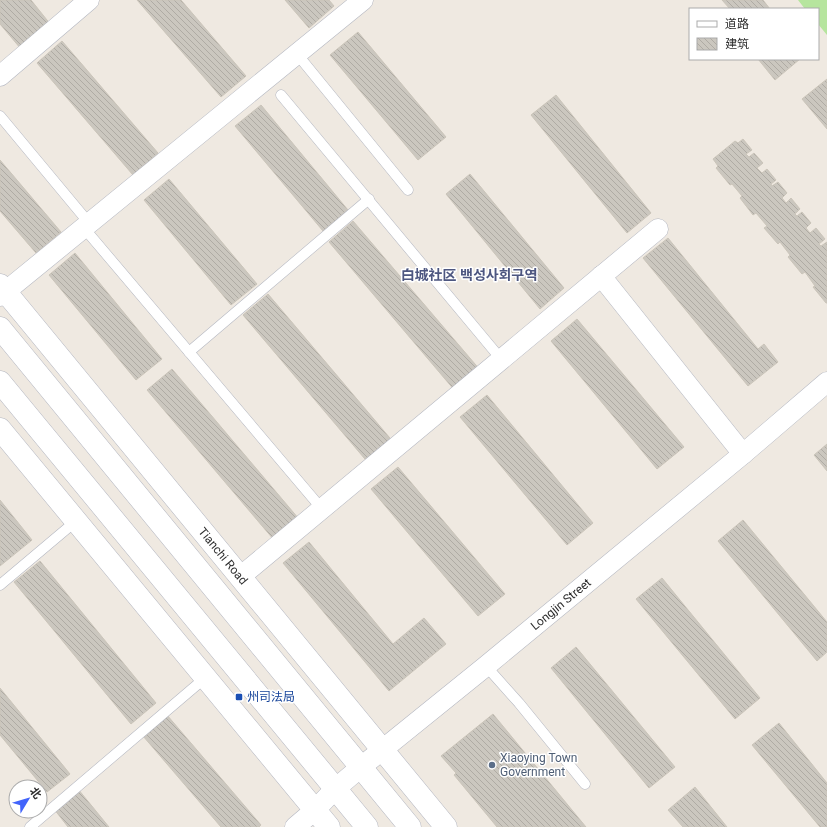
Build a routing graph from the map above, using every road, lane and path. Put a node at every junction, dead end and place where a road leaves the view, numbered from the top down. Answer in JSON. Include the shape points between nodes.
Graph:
{"nodes":[{"id":1,"x":89,"y":0,"type":"edge"},
{"id":2,"x":363,"y":0,"type":"edge"},
{"id":3,"x":297,"y":54,"type":"junction"},
{"id":4,"x":0,"y":76,"type":"edge"},
{"id":5,"x":282,"y":95,"type":"dead end"},
{"id":6,"x":0,"y":116,"type":"edge"},
{"id":7,"x":408,"y":190,"type":"dead end"},
{"id":8,"x":368,"y":200,"type":"junction"},
{"id":9,"x":87,"y":226,"type":"junction"},
{"id":10,"x":658,"y":229,"type":"dead end"},
{"id":11,"x":601,"y":276,"type":"junction"},
{"id":12,"x":2,"y":291,"type":"edge"},
{"id":13,"x":0,"y":328,"type":"edge"},
{"id":14,"x":189,"y":352,"type":"junction"},
{"id":15,"x":501,"y":359,"type":"junction"},
{"id":16,"x":0,"y":382,"type":"edge"},
{"id":17,"x":827,"y":382,"type":"edge"},
{"id":18,"x":0,"y":429,"type":"edge"},
{"id":19,"x":743,"y":454,"type":"junction"},
{"id":20,"x":322,"y":509,"type":"junction"},
{"id":21,"x":76,"y":521,"type":"junction"},
{"id":22,"x":240,"y":577,"type":"junction"},
{"id":23,"x":0,"y":585,"type":"edge"},
{"id":24,"x":486,"y":666,"type":"junction"},
{"id":25,"x":205,"y":678,"type":"junction"},
{"id":26,"x":383,"y":750,"type":"junction"},
{"id":27,"x":361,"y":767,"type":"junction"},
{"id":28,"x":585,"y":784,"type":"dead end"},
{"id":29,"x":335,"y":789,"type":"junction"},
{"id":30,"x":315,"y":810,"type":"junction"},
{"id":31,"x":30,"y":827,"type":"edge"},
{"id":32,"x":295,"y":827,"type":"edge"},
{"id":33,"x":329,"y":827,"type":"edge"},
{"id":34,"x":367,"y":827,"type":"edge"},
{"id":35,"x":410,"y":827,"type":"edge"},
{"id":36,"x":446,"y":827,"type":"edge"}],
"edges":[{"from":1,"to":4,"type":"street"},
{"from":2,"to":3,"type":"street"},
{"from":3,"to":7,"type":"lane"},
{"from":3,"to":9,"type":"street"},
{"from":5,"to":8,"type":"lane"},
{"from":6,"to":9,"type":"lane"},
{"from":8,"to":14,"type":"lane"},
{"from":8,"to":15,"type":"lane"},
{"from":9,"to":12,"type":"street"},
{"from":9,"to":14,"type":"lane"},
{"from":10,"to":11,"type":"street"},
{"from":11,"to":15,"type":"street"},
{"from":11,"to":19,"type":"street"},
{"from":12,"to":22,"type":"main road","name":"Tianchi Road"},
{"from":13,"to":27,"type":"main road"},
{"from":14,"to":20,"type":"lane"},
{"from":15,"to":20,"type":"street"},
{"from":16,"to":29,"type":"main road"},
{"from":17,"to":19,"type":"street","name":"Longjin Street"},
{"from":18,"to":21,"type":"main road"},
{"from":19,"to":24,"type":"street","name":"Longjin Street"},
{"from":20,"to":22,"type":"street"},
{"from":21,"to":23,"type":"lane"},
{"from":21,"to":25,"type":"main road"},
{"from":22,"to":26,"type":"main road","name":"Tianchi Road"},
{"from":24,"to":26,"type":"street","name":"Longjin Street"},
{"from":24,"to":28,"type":"lane"},
{"from":25,"to":30,"type":"main road"},
{"from":25,"to":31,"type":"lane"},
{"from":26,"to":27,"type":"street","name":"Longjin Street"},
{"from":26,"to":36,"type":"main road","name":"Tianchi Road"},
{"from":27,"to":29,"type":"street","name":"Longjin Street"},
{"from":27,"to":35,"type":"main road"},
{"from":29,"to":30,"type":"street","name":"Longjin Street"},
{"from":29,"to":34,"type":"main road"},
{"from":30,"to":32,"type":"street","name":"Longjin Street"},
{"from":30,"to":33,"type":"main road"}]}
